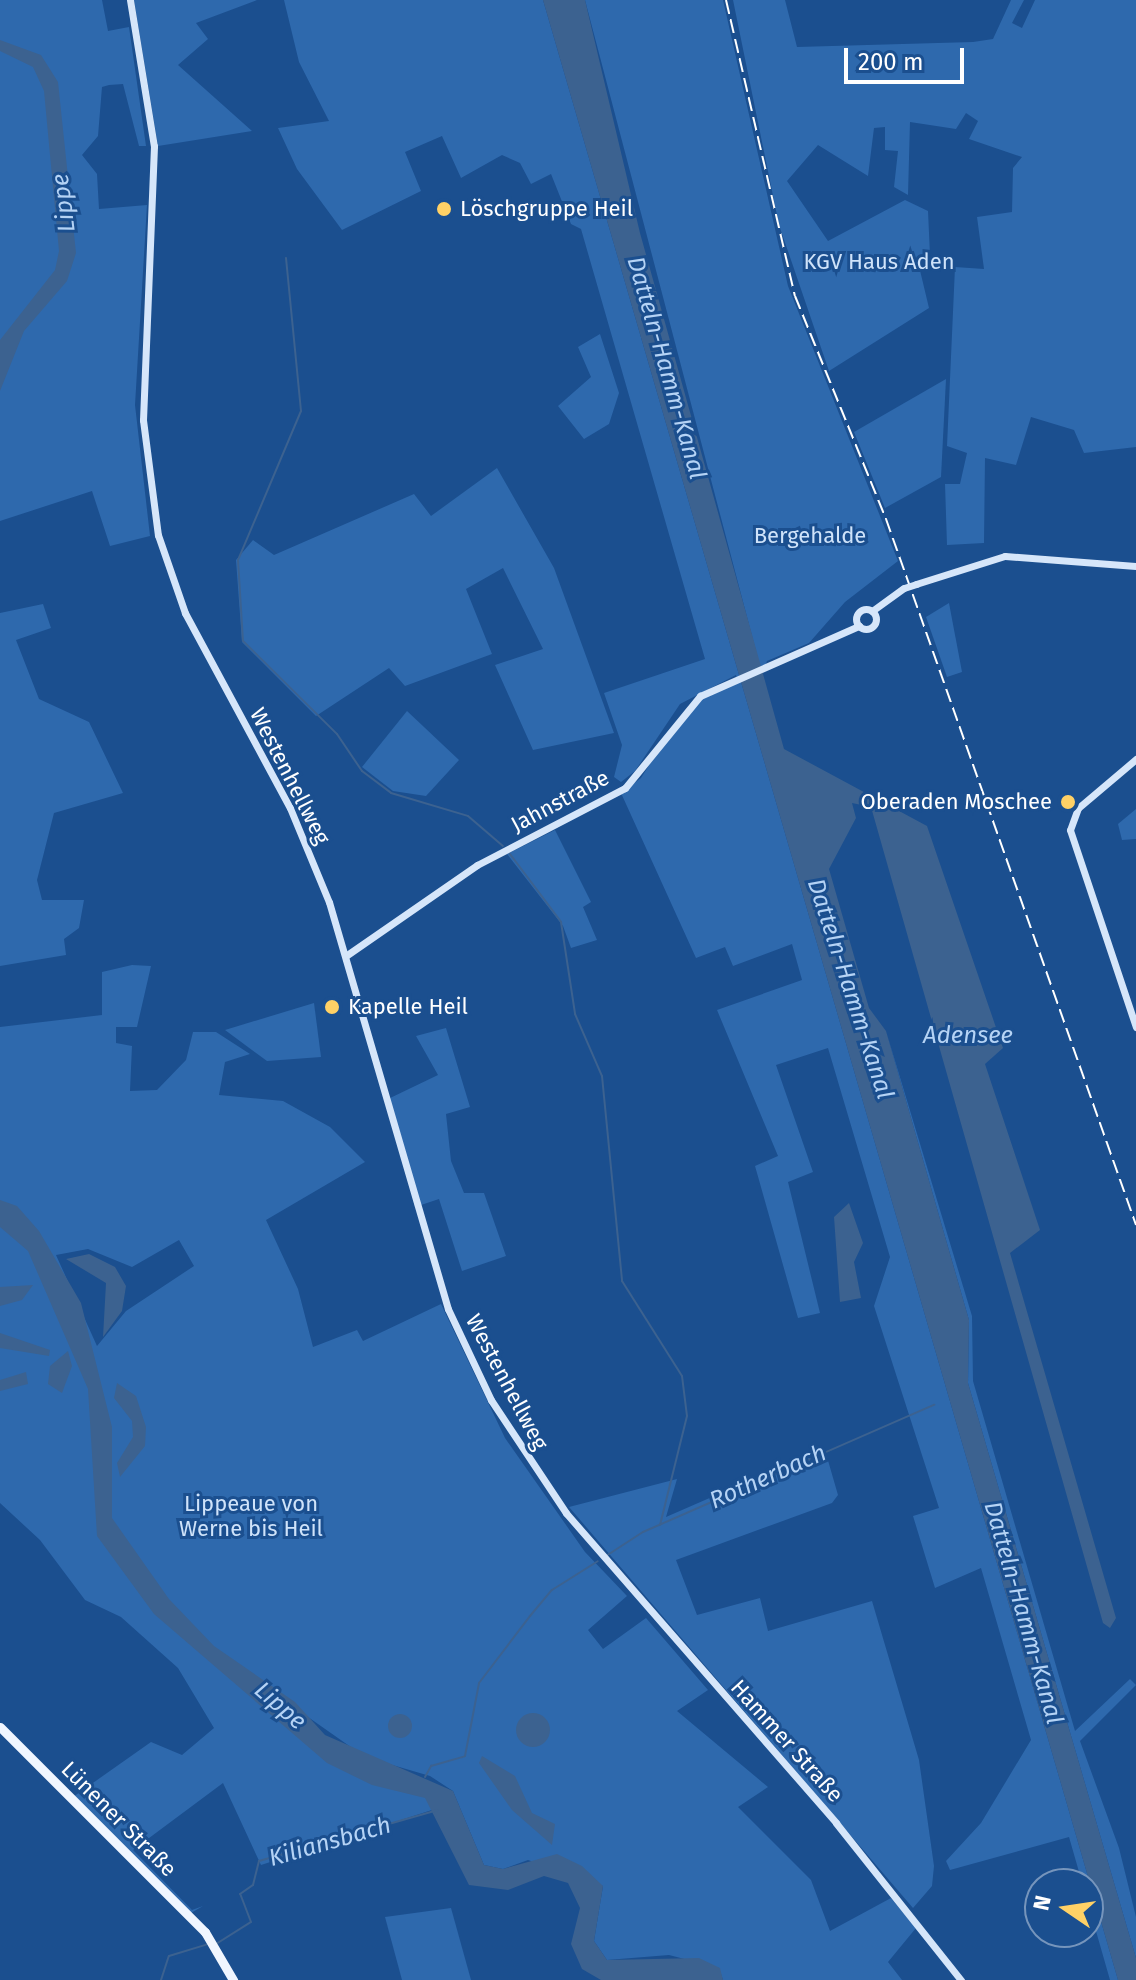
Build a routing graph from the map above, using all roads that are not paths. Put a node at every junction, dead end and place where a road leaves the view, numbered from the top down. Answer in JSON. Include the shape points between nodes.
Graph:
{"nodes":[{"id":1,"x":130,"y":0,"type":"edge"},
{"id":2,"x":1136,"y":566,"type":"edge"},
{"id":3,"x":872,"y":611,"type":"junction"},
{"id":4,"x":859,"y":626,"type":"junction"},
{"id":5,"x":1136,"y":759,"type":"edge"},
{"id":6,"x":347,"y":955,"type":"junction"},
{"id":7,"x":1136,"y":1027,"type":"edge"},
{"id":8,"x":580,"y":1531,"type":"joint"},
{"id":9,"x":0,"y":1727,"type":"edge"},
{"id":10,"x":233,"y":1980,"type":"edge"},
{"id":11,"x":961,"y":1980,"type":"edge"}],
"edges":[{"from":1,"to":6,"type":"main road","name":"Westenhellweg","via":[[154,146],[143,409],[152,509],[185,613],[290,808]]},
{"from":2,"to":3,"type":"main road","bridge":true,"via":[[1005,556],[904,588]]},
{"from":3,"to":4,"type":"main road","via":[[859,612]]},
{"from":3,"to":4,"type":"main road","via":[[872,626]]},
{"from":4,"to":6,"type":"main road","name":"Jahnstraße","via":[[684,709],[618,792],[477,865]]},
{"from":5,"to":7,"type":"main road","via":[[1078,808],[1070,830]]},
{"from":6,"to":8,"type":"main road","name":"Westenhellweg","via":[[415,1217],[448,1309],[508,1429]]},
{"from":8,"to":11,"type":"main road","name":"Hammer Straße","via":[[836,1823]]},
{"from":9,"to":10,"type":"main road","name":"Lünener Straße","via":[[211,1938]]}]}
